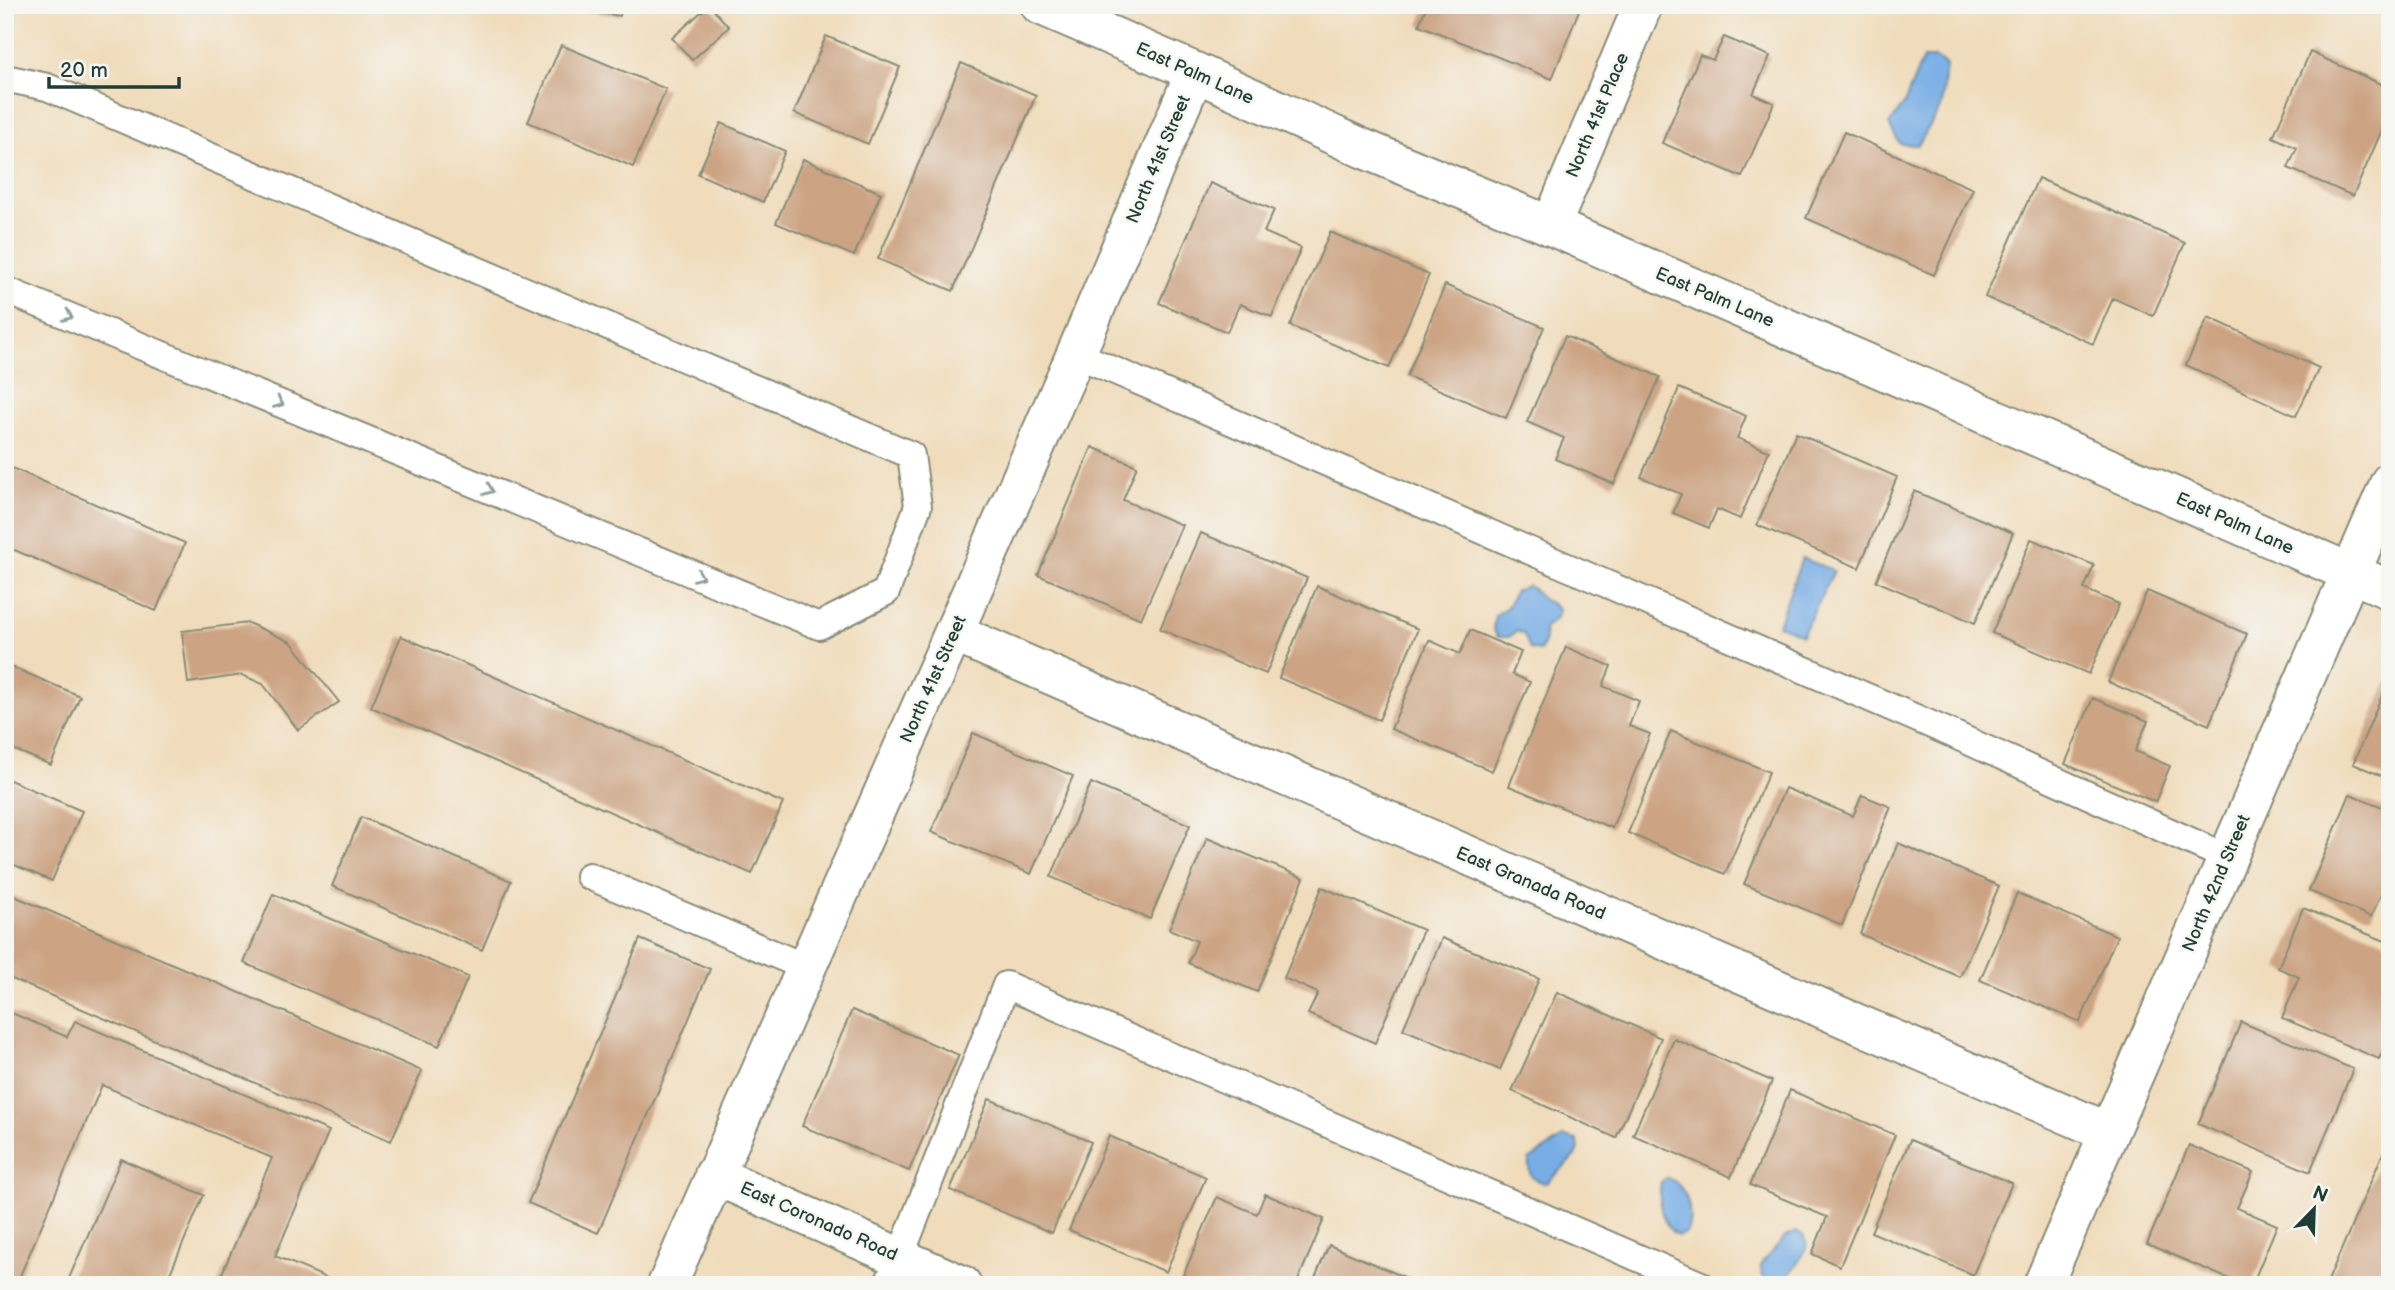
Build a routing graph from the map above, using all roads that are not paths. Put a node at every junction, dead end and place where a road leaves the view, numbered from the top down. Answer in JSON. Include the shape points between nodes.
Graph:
{"nodes":[{"id":1,"x":1040,"y":5,"type":"edge"},
{"id":2,"x":1643,"y":5,"type":"edge"},
{"id":3,"x":1195,"y":72,"type":"junction"},
{"id":4,"x":5,"y":78,"type":"edge"},
{"id":5,"x":1551,"y":226,"type":"junction"},
{"id":6,"x":5,"y":290,"type":"edge"},
{"id":7,"x":1076,"y":354,"type":"junction"},
{"id":8,"x":2390,"y":482,"type":"edge"},
{"id":9,"x":2350,"y":574,"type":"junction"},
{"id":10,"x":2390,"y":590,"type":"edge"},
{"id":11,"x":954,"y":633,"type":"junction"},
{"id":12,"x":2228,"y":858,"type":"junction"},
{"id":13,"x":589,"y":876,"type":"dead end"},
{"id":14,"x":805,"y":967,"type":"junction"},
{"id":15,"x":2108,"y":1132,"type":"junction"},
{"id":16,"x":714,"y":1175,"type":"junction"},
{"id":17,"x":893,"y":1271,"type":"edge"},
{"id":18,"x":667,"y":1285,"type":"edge"},
{"id":19,"x":962,"y":1285,"type":"edge"},
{"id":20,"x":1701,"y":1285,"type":"edge"},
{"id":21,"x":2043,"y":1285,"type":"edge"}],
"edges":[{"from":1,"to":3,"type":"street","name":"East Palm Lane"},
{"from":2,"to":5,"type":"street","name":"North 41st Place"},
{"from":3,"to":5,"type":"street","name":"East Palm Lane"},
{"from":3,"to":7,"type":"street","name":"North 41st Street"},
{"from":6,"to":4,"type":"lane","one_way":true,"via":[[819,626],[886,592],[918,506],[911,455],[60,92]]},
{"from":5,"to":9,"type":"street","name":"East Palm Lane"},
{"from":7,"to":11,"type":"street","name":"North 41st Street"},
{"from":7,"to":12,"type":"lane"},
{"from":8,"to":9,"type":"street","name":"North 42nd Street"},
{"from":9,"to":10,"type":"street","name":"East Palm Lane"},
{"from":9,"to":12,"type":"street","name":"North 42nd Street"},
{"from":11,"to":14,"type":"street","name":"North 41st Street"},
{"from":11,"to":15,"type":"street","name":"East Granada Road"},
{"from":12,"to":15,"type":"street","name":"North 42nd Street"},
{"from":13,"to":14,"type":"lane"},
{"from":14,"to":16,"type":"street","name":"North 41st Street"},
{"from":15,"to":21,"type":"street","name":"North 42nd Street"},
{"from":16,"to":17,"type":"street","name":"East Coronado Road"},
{"from":16,"to":18,"type":"street","name":"North 41st Street"},
{"from":17,"to":19,"type":"street","name":"East Coronado Road"},
{"from":17,"to":20,"type":"lane","via":[[1006,985]]}]}
